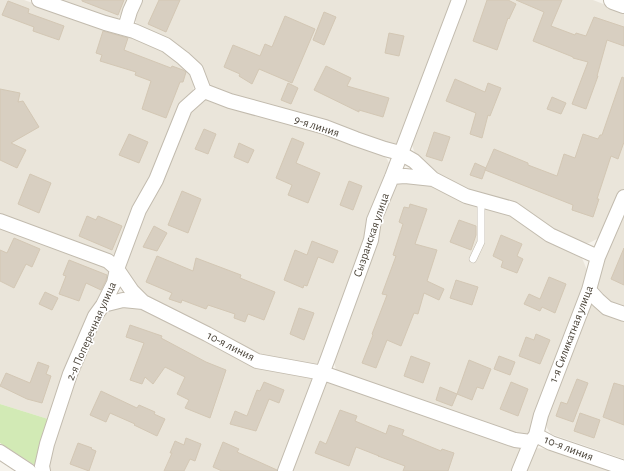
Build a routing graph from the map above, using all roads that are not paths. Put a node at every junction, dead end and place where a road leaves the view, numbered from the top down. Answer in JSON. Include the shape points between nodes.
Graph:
{"nodes":[{"id":1,"x":39,"y":0,"type":"edge"},
{"id":2,"x":134,"y":0,"type":"edge"},
{"id":3,"x":459,"y":0,"type":"edge"},
{"id":4,"x":613,"y":0,"type":"edge"},
{"id":5,"x":624,"y":4,"type":"edge"},
{"id":6,"x":125,"y":28,"type":"junction"},
{"id":7,"x":204,"y":90,"type":"junction"},
{"id":8,"x":400,"y":153,"type":"junction"},
{"id":9,"x":392,"y":177,"type":"junction"},
{"id":10,"x":433,"y":179,"type":"junction"},
{"id":11,"x":624,"y":197,"type":"edge"},
{"id":12,"x":481,"y":200,"type":"junction"},
{"id":13,"x":0,"y":221,"type":"edge"},
{"id":14,"x":598,"y":257,"type":"junction"},
{"id":15,"x":473,"y":259,"type":"dead end"},
{"id":16,"x":117,"y":269,"type":"junction"},
{"id":17,"x":589,"y":290,"type":"junction"},
{"id":18,"x":143,"y":302,"type":"junction"},
{"id":19,"x":103,"y":305,"type":"junction"},
{"id":20,"x":624,"y":314,"type":"edge"},
{"id":21,"x":322,"y":373,"type":"junction"},
{"id":22,"x":533,"y":438,"type":"junction"},
{"id":23,"x":0,"y":452,"type":"edge"},
{"id":24,"x":624,"y":468,"type":"edge"},
{"id":25,"x":29,"y":471,"type":"edge"},
{"id":26,"x":43,"y":471,"type":"edge"},
{"id":27,"x":286,"y":471,"type":"edge"},
{"id":28,"x":519,"y":471,"type":"edge"}],
"edges":[{"from":1,"to":6,"type":"street"},
{"from":2,"to":6,"type":"street"},
{"from":3,"to":8,"type":"street","name":"Сызранская улица"},
{"from":4,"to":5,"type":"street"},
{"from":6,"to":7,"type":"street","via":[[166,45],[196,70]]},
{"from":7,"to":8,"type":"street","name":"9-я линия","via":[[230,101],[325,127]]},
{"from":7,"to":16,"type":"street","name":"2-я Поперечная улица","via":[[185,108],[156,180],[139,210]]},
{"from":8,"to":9,"type":"street","name":"Сызранская улица"},
{"from":8,"to":10,"type":"street","name":"9-я линия","via":[[414,161]]},
{"from":9,"to":10,"type":"street"},
{"from":9,"to":21,"type":"street","name":"Сызранская улица","via":[[374,220],[371,240]]},
{"from":10,"to":12,"type":"street","name":"9-я линия","via":[[466,196]]},
{"from":11,"to":14,"type":"street","name":"1-я Силикатная улица"},
{"from":12,"to":14,"type":"street","name":"9-я линия","via":[[513,209],[550,236]]},
{"from":12,"to":15,"type":"lane","via":[[481,242]]},
{"from":13,"to":16,"type":"street","name":"10-я линия","via":[[108,261]]},
{"from":14,"to":17,"type":"street","name":"1-я Силикатная улица"},
{"from":16,"to":18,"type":"street","name":"10-я линия","via":[[132,292]]},
{"from":16,"to":19,"type":"street","name":"2-я Поперечная улица","via":[[114,283]]},
{"from":17,"to":20,"type":"street","via":[[607,308]]},
{"from":17,"to":22,"type":"street","name":"1-я Силикатная улица"},
{"from":18,"to":19,"type":"street","via":[[123,300]]},
{"from":18,"to":21,"type":"street","name":"10-я линия","via":[[258,361]]},
{"from":19,"to":26,"type":"street","name":"2-я Поперечная улица","via":[[95,316],[70,374],[47,444]]},
{"from":21,"to":22,"type":"street","name":"10-я линия","via":[[515,440]]},
{"from":21,"to":27,"type":"street","name":"Сызранская улица"},
{"from":22,"to":24,"type":"street","name":"10-я линия"},
{"from":22,"to":28,"type":"street","name":"1-я Силикатная улица"},
{"from":23,"to":25,"type":"street"}]}
